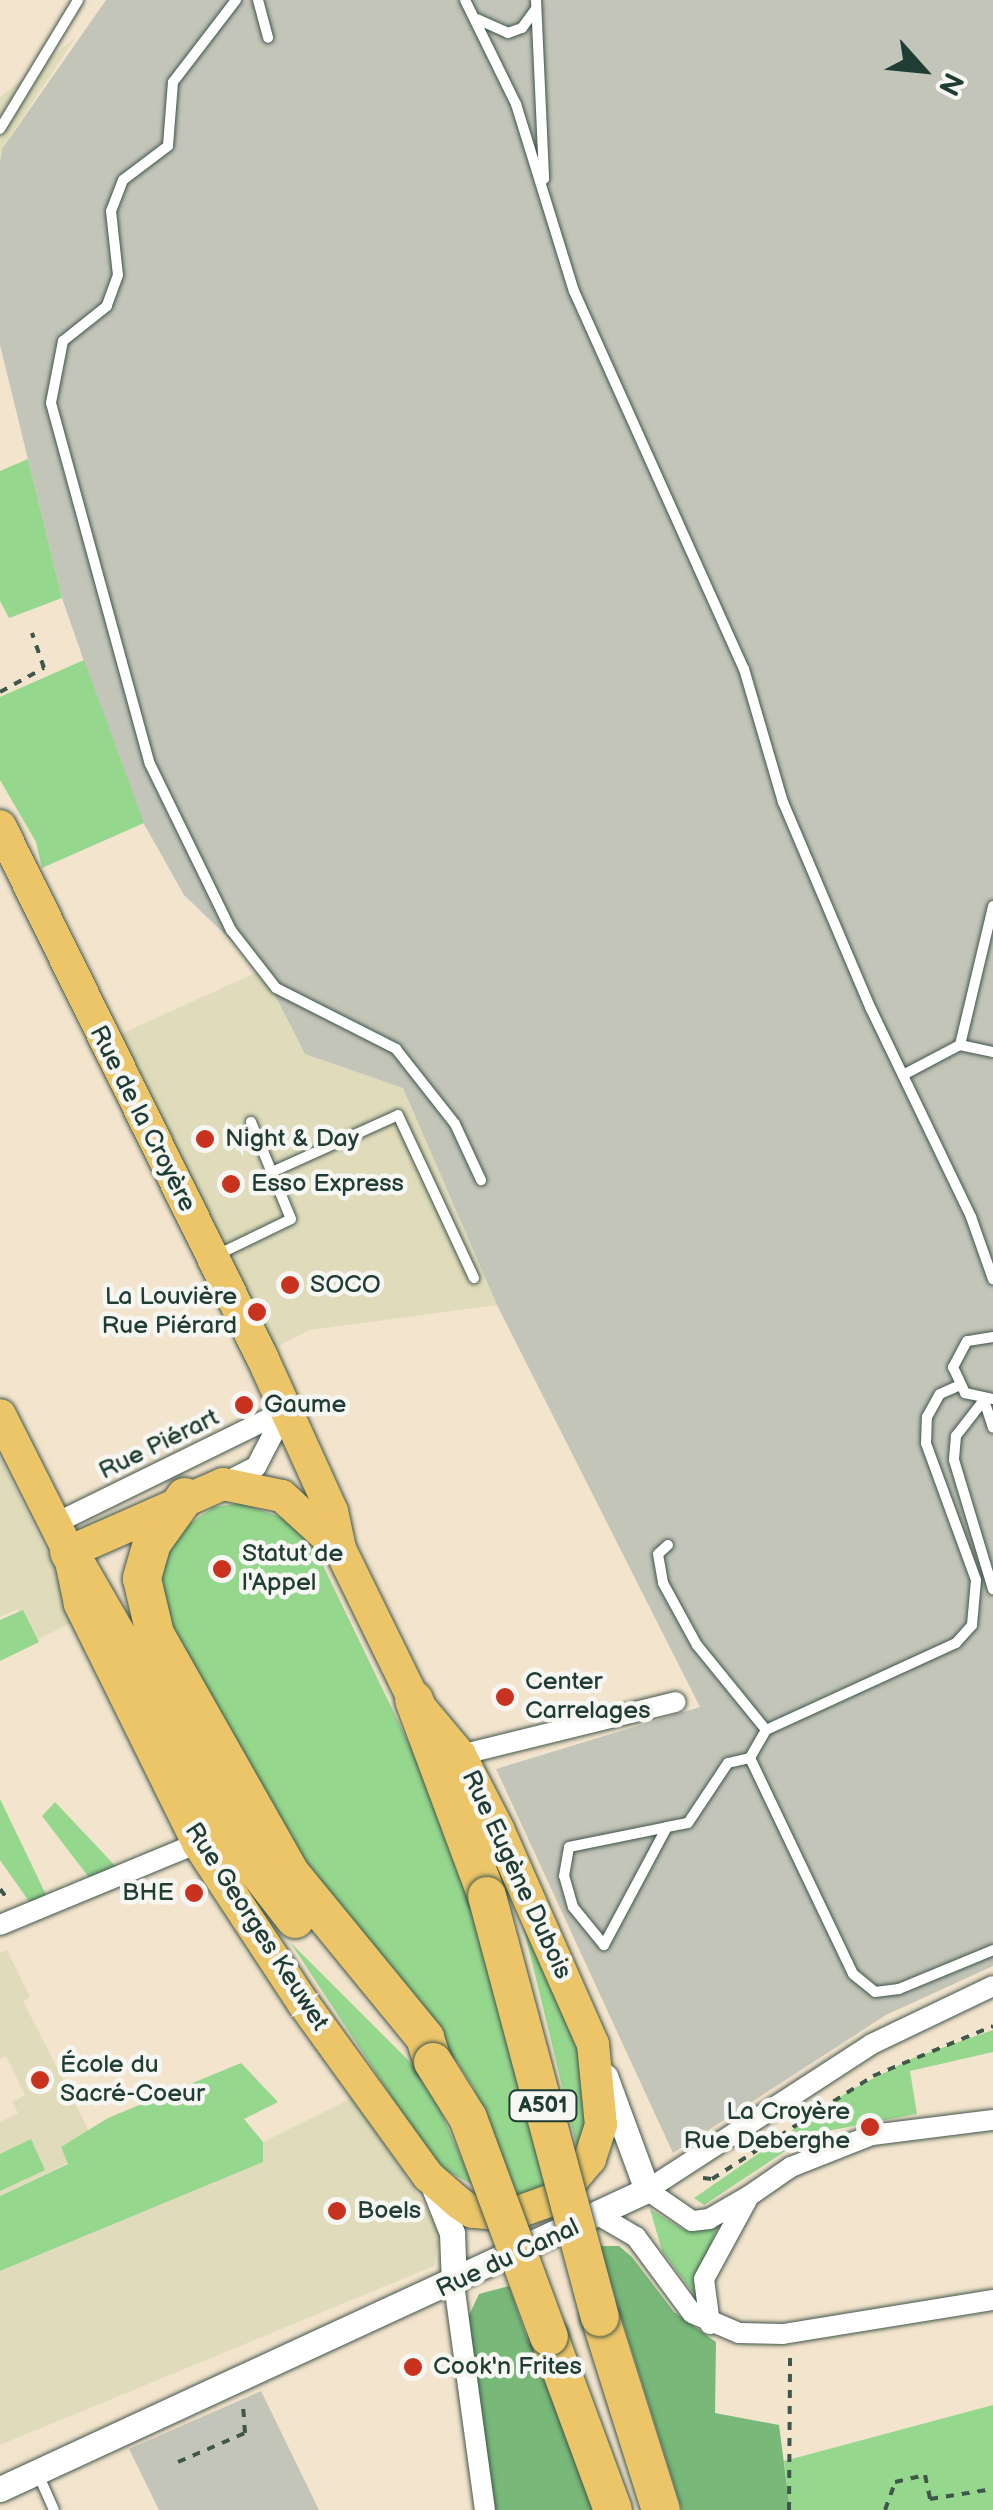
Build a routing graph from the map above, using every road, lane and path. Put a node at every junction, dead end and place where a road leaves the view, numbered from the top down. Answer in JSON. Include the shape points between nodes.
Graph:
{"nodes":[{"id":1,"x":78,"y":0,"type":"edge"},
{"id":2,"x":236,"y":0,"type":"edge"},
{"id":3,"x":258,"y":0,"type":"edge"},
{"id":4,"x":464,"y":0,"type":"edge"},
{"id":5,"x":536,"y":4,"type":"edge"},
{"id":6,"x":472,"y":16,"type":"junction"},
{"id":7,"x":268,"y":38,"type":"dead end"},
{"id":8,"x":0,"y":128,"type":"edge"},
{"id":9,"x":546,"y":200,"type":"junction"},
{"id":10,"x":32,"y":634,"type":"dead end"},
{"id":11,"x":0,"y":692,"type":"edge"},
{"id":12,"x":0,"y":826,"type":"edge"},
{"id":13,"x":993,"y":906,"type":"edge"},
{"id":14,"x":960,"y":1045,"type":"junction"},
{"id":15,"x":993,"y":1052,"type":"edge"},
{"id":16,"x":903,"y":1075,"type":"junction"},
{"id":17,"x":251,"y":1122,"type":"dead end"},
{"id":18,"x":272,"y":1172,"type":"junction"},
{"id":19,"x":481,"y":1180,"type":"dead end"},
{"id":20,"x":212,"y":1257,"type":"junction"},
{"id":21,"x":474,"y":1278,"type":"dead end"},
{"id":22,"x":993,"y":1280,"type":"edge"},
{"id":23,"x":993,"y":1338,"type":"edge"},
{"id":24,"x":958,"y":1386,"type":"junction"},
{"id":25,"x":988,"y":1399,"type":"edge"},
{"id":26,"x":285,"y":1412,"type":"junction"},
{"id":27,"x":993,"y":1412,"type":"edge"},
{"id":28,"x":0,"y":1415,"type":"edge"},
{"id":29,"x":993,"y":1428,"type":"edge"},
{"id":30,"x":222,"y":1484,"type":"junction"},
{"id":31,"x":186,"y":1497,"type":"junction"},
{"id":32,"x":62,"y":1538,"type":"junction"},
{"id":33,"x":668,"y":1545,"type":"dead end"},
{"id":34,"x":340,"y":1549,"type":"junction"},
{"id":35,"x":993,"y":1589,"type":"edge"},
{"id":36,"x":414,"y":1700,"type":"junction"},
{"id":37,"x":676,"y":1702,"type":"dead end"},
{"id":38,"x":766,"y":1730,"type":"junction"},
{"id":39,"x":460,"y":1755,"type":"junction"},
{"id":40,"x":750,"y":1758,"type":"junction"},
{"id":41,"x":667,"y":1827,"type":"junction"},
{"id":42,"x":198,"y":1843,"type":"junction"},
{"id":43,"x":0,"y":1926,"type":"edge"},
{"id":44,"x":993,"y":1950,"type":"edge"},
{"id":45,"x":342,"y":1958,"type":"junction"},
{"id":46,"x":993,"y":1986,"type":"edge"},
{"id":47,"x":993,"y":2026,"type":"edge"},
{"id":48,"x":592,"y":2044,"type":"junction"},
{"id":49,"x":993,"y":2120,"type":"edge"},
{"id":50,"x":679,"y":2172,"type":"junction"},
{"id":51,"x":428,"y":2176,"type":"junction"},
{"id":52,"x":647,"y":2190,"type":"junction"},
{"id":53,"x":748,"y":2196,"type":"junction"},
{"id":54,"x":600,"y":2216,"type":"junction"},
{"id":55,"x":454,"y":2284,"type":"junction"},
{"id":56,"x":993,"y":2300,"type":"edge"},
{"id":57,"x":710,"y":2324,"type":"junction"},
{"id":58,"x":783,"y":2334,"type":"junction"},
{"id":59,"x":235,"y":2383,"type":"junction"},
{"id":60,"x":178,"y":2462,"type":"dead end"},
{"id":61,"x":37,"y":2472,"type":"junction"},
{"id":62,"x":0,"y":2489,"type":"edge"},
{"id":63,"x":993,"y":2489,"type":"edge"},
{"id":64,"x":54,"y":2510,"type":"edge"},
{"id":65,"x":485,"y":2510,"type":"edge"},
{"id":66,"x":613,"y":2510,"type":"edge"},
{"id":67,"x":661,"y":2510,"type":"edge"},
{"id":68,"x":789,"y":2510,"type":"edge"},
{"id":69,"x":885,"y":2510,"type":"edge"}],
"edges":[{"from":1,"to":8,"type":"lane"},
{"from":2,"to":19,"type":"lane","via":[[173,82],[168,146],[123,180],[111,211],[120,241],[118,275],[108,306],[63,341],[52,403],[150,764],[231,930],[276,988],[396,1049],[455,1124]]},
{"from":3,"to":7,"type":"lane"},
{"from":4,"to":6,"type":"lane"},
{"from":5,"to":6,"type":"lane","via":[[522,28],[508,33]]},
{"from":5,"to":9,"type":"lane"},
{"from":6,"to":9,"type":"lane","via":[[516,104]]},
{"from":9,"to":16,"type":"lane","via":[[574,291],[744,669],[783,802]]},
{"from":10,"to":11,"type":"path","via":[[44,668]]},
{"from":12,"to":20,"type":"main road","name":"Rue de la Croyère"},
{"from":13,"to":14,"type":"lane"},
{"from":14,"to":15,"type":"lane"},
{"from":14,"to":16,"type":"lane"},
{"from":16,"to":22,"type":"lane","via":[[972,1216]]},
{"from":17,"to":18,"type":"lane"},
{"from":18,"to":20,"type":"lane","via":[[291,1220]]},
{"from":18,"to":21,"type":"lane","via":[[398,1115]]},
{"from":20,"to":26,"type":"main road","name":"Rue de la Croyère"},
{"from":23,"to":24,"type":"lane","via":[[977,1337],[960,1348],[953,1366]]},
{"from":24,"to":25,"type":"lane"},
{"from":24,"to":38,"type":"lane","via":[[934,1406],[926,1443],[976,1580],[972,1625],[956,1643]]},
{"from":25,"to":27,"type":"lane"},
{"from":25,"to":29,"type":"lane"},
{"from":25,"to":35,"type":"lane","via":[[956,1436],[954,1460]]},
{"from":26,"to":30,"type":"street","via":[[256,1467]]},
{"from":26,"to":32,"type":"street","name":"Rue Piérart"},
{"from":26,"to":34,"type":"main road","name":"Rue Eugène Dubois","via":[[332,1511]]},
{"from":28,"to":32,"type":"main road","name":"Rue Georges Keuwet"},
{"from":30,"to":31,"type":"main road"},
{"from":30,"to":34,"type":"main road","via":[[282,1496]]},
{"from":31,"to":32,"type":"main road"},
{"from":31,"to":45,"type":"highway","via":[[152,1542],[143,1604],[260,1824]]},
{"from":32,"to":42,"type":"main road","name":"Rue Georges Keuwet","via":[[80,1604]]},
{"from":32,"to":45,"type":"highway","via":[[240,1848]]},
{"from":33,"to":38,"type":"lane","via":[[658,1554],[663,1583],[696,1645]]},
{"from":34,"to":36,"type":"main road","name":"Rue Eugène Dubois"},
{"from":36,"to":39,"type":"main road","name":"Rue Eugène Dubois"},
{"from":36,"to":67,"type":"highway","number":"A501","bridge":true,"via":[[487,1896],[600,2316]]},
{"from":37,"to":39,"type":"street"},
{"from":38,"to":40,"type":"lane"},
{"from":39,"to":48,"type":"main road","name":"Rue Eugène Dubois"},
{"from":40,"to":41,"type":"lane","via":[[728,1763],[688,1823]]},
{"from":40,"to":44,"type":"lane","via":[[853,1974],[875,1992],[899,1989]]},
{"from":41,"to":41,"type":"lane","via":[[569,1847],[564,1876],[573,1906],[604,1945]]},
{"from":42,"to":43,"type":"street"},
{"from":42,"to":51,"type":"main road","name":"Rue Georges Keuwet"},
{"from":45,"to":66,"type":"highway","number":"A501","bridge":true,"via":[[425,2038],[468,2118]]},
{"from":46,"to":50,"type":"street","name":"Rue du Canal","via":[[872,2044]]},
{"from":47,"to":50,"type":"path","via":[[873,2076],[712,2179]]},
{"from":48,"to":51,"type":"main road","name":"Rue Georges Keuwet","via":[[601,2126],[572,2187],[510,2215],[487,2215],[472,2212]]},
{"from":48,"to":52,"type":"street","name":"Rue Eugène Dubois"},
{"from":49,"to":53,"type":"street","via":[[872,2135],[791,2166]]},
{"from":50,"to":52,"type":"street","name":"Rue du Canal"},
{"from":51,"to":55,"type":"street","via":[[452,2233]]},
{"from":52,"to":53,"type":"street","via":[[692,2221],[709,2219]]},
{"from":52,"to":54,"type":"street","name":"Rue du Canal"},
{"from":53,"to":57,"type":"street","via":[[704,2279]]},
{"from":54,"to":55,"type":"street","name":"Rue du Canal"},
{"from":54,"to":57,"type":"street","via":[[636,2238],[675,2298]]},
{"from":55,"to":59,"type":"street","name":"Rue du Canal"},
{"from":55,"to":65,"type":"street"},
{"from":56,"to":58,"type":"street"},
{"from":57,"to":58,"type":"street"},
{"from":58,"to":68,"type":"path","via":[[790,2352]]},
{"from":59,"to":60,"type":"path","via":[[248,2415],[244,2433]]},
{"from":59,"to":61,"type":"street","name":"Rue du Canal"},
{"from":61,"to":62,"type":"street","name":"Rue du Canal"},
{"from":61,"to":64,"type":"lane"},
{"from":63,"to":69,"type":"path","via":[[930,2499],[925,2475],[895,2482]]}]}
